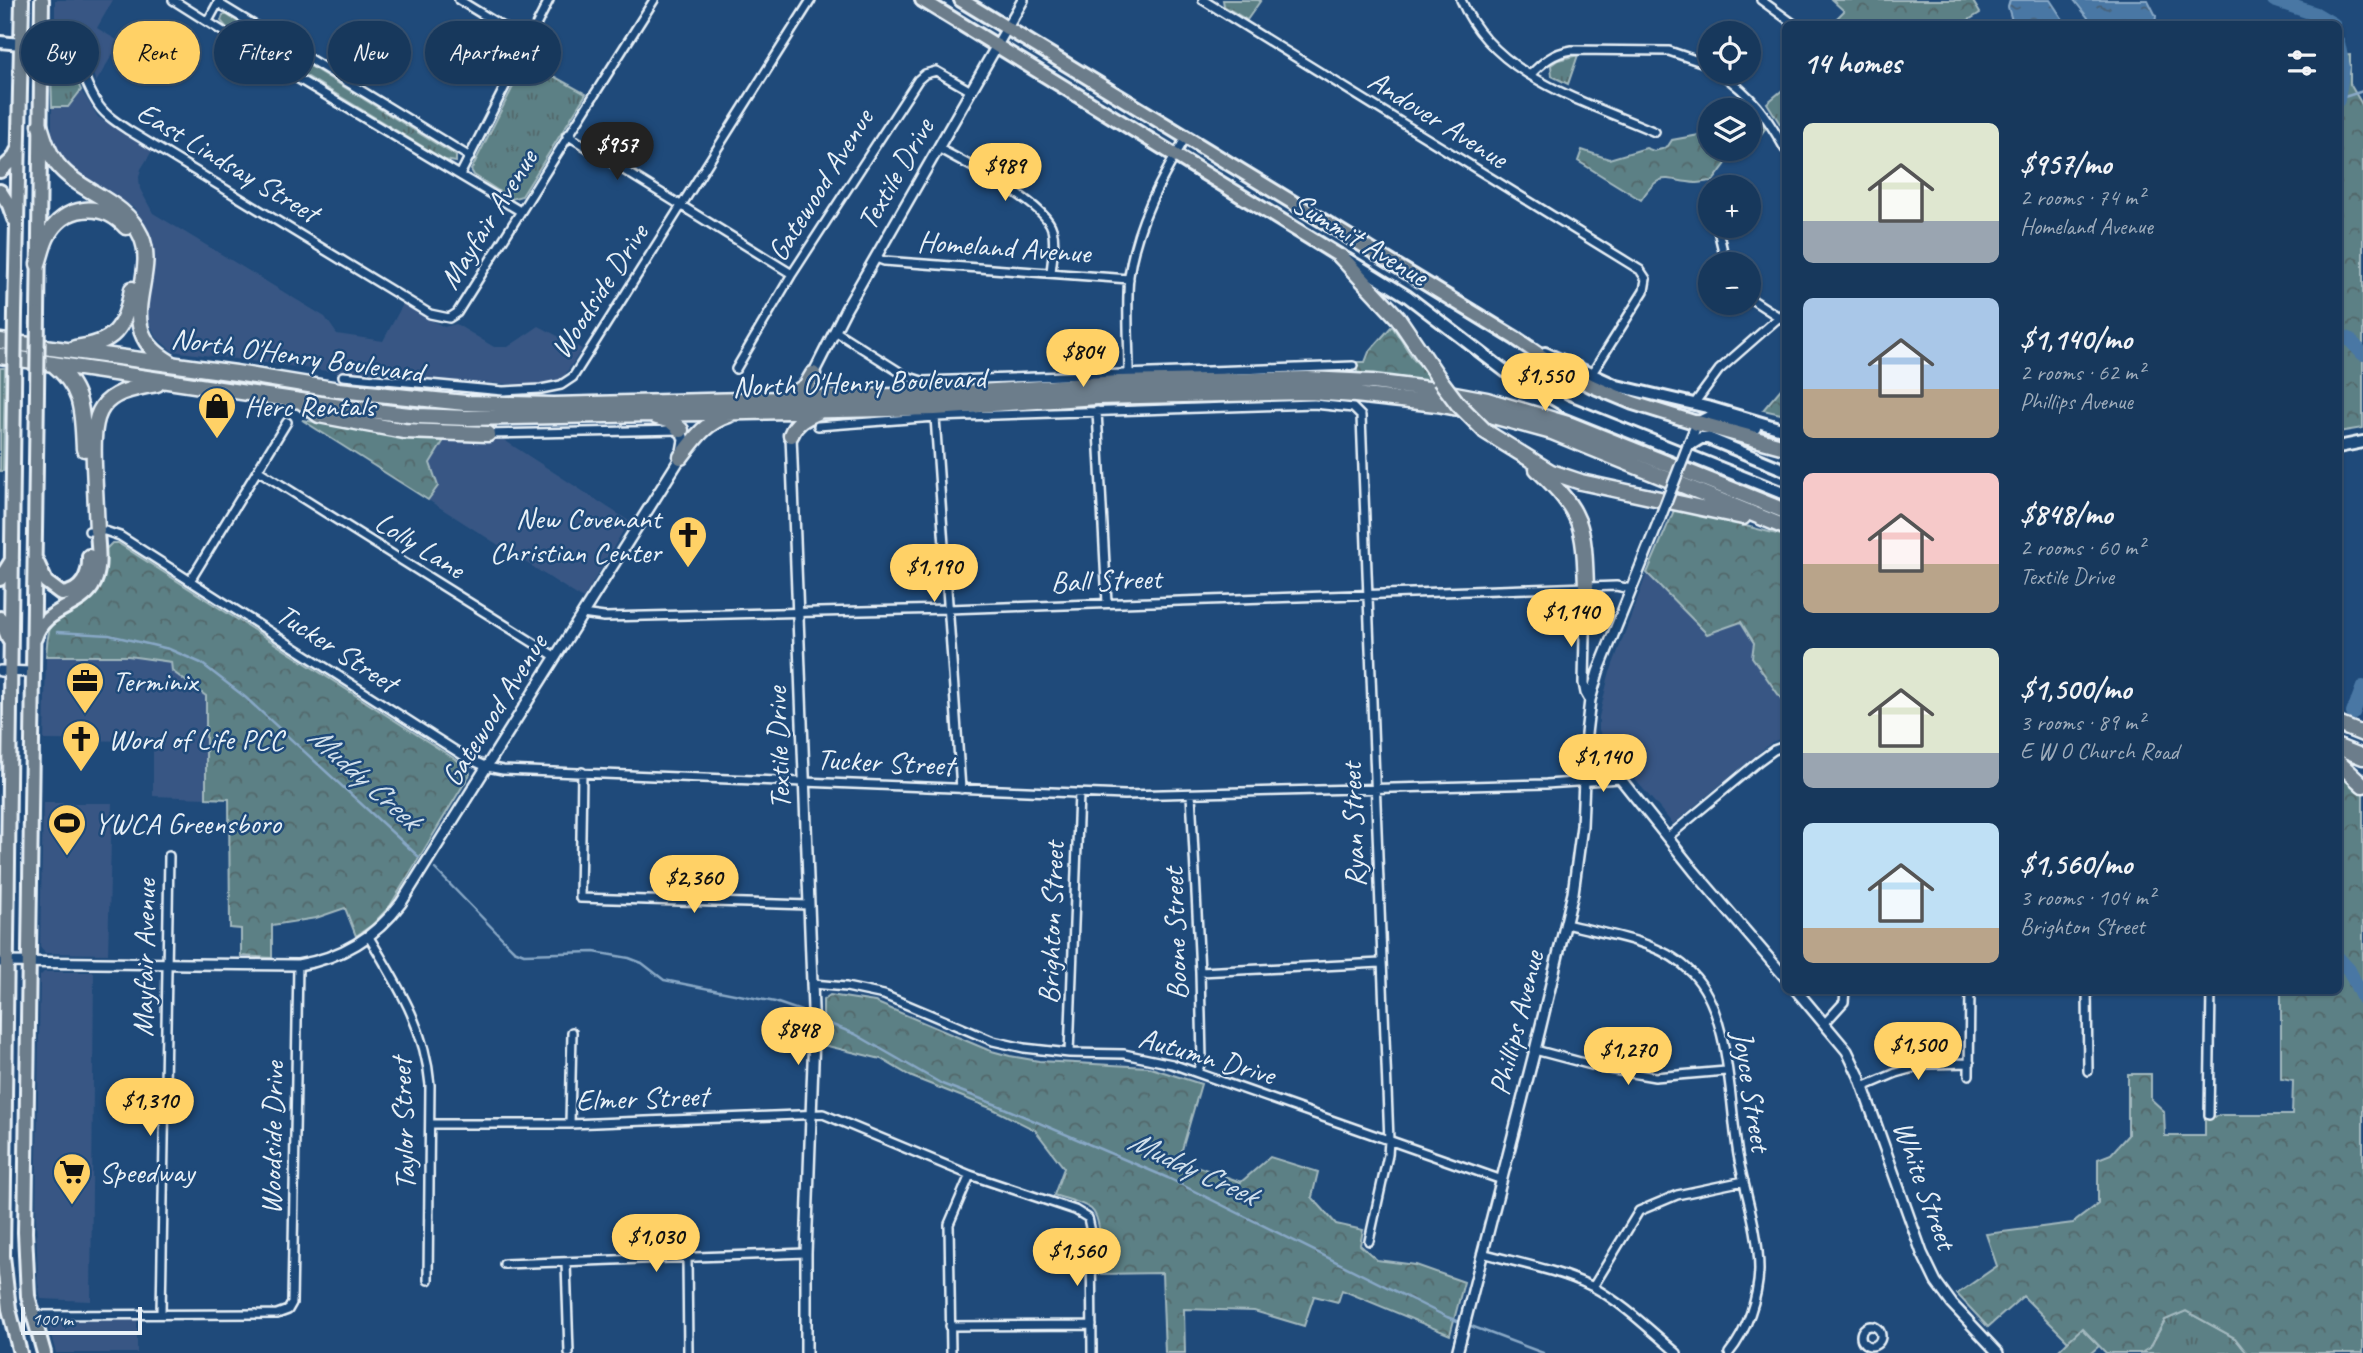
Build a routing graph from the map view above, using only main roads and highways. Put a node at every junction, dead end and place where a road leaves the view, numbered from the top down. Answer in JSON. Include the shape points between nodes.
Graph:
{"nodes":[{"id":1,"x":22,"y":0,"type":"edge"},
{"id":2,"x":42,"y":0,"type":"edge"},
{"id":3,"x":922,"y":0,"type":"edge"},
{"id":4,"x":961,"y":0,"type":"edge"},
{"id":5,"x":22,"y":21,"type":"edge"},
{"id":6,"x":42,"y":21,"type":"edge"},
{"id":7,"x":0,"y":42,"type":"edge"},
{"id":8,"x":21,"y":43,"type":"edge"},
{"id":9,"x":21,"y":84,"type":"edge"},
{"id":10,"x":41,"y":84,"type":"edge"},
{"id":11,"x":40,"y":125,"type":"junction"},
{"id":12,"x":20,"y":144,"type":"junction"},
{"id":13,"x":0,"y":171,"type":"edge"},
{"id":14,"x":0,"y":191,"type":"edge"},
{"id":15,"x":16,"y":226,"type":"junction"},
{"id":16,"x":1335,"y":229,"type":"junction"},
{"id":17,"x":1323,"y":246,"type":"junction"},
{"id":18,"x":1340,"y":257,"type":"junction"},
{"id":19,"x":38,"y":264,"type":"junction"},
{"id":20,"x":1515,"y":338,"type":"junction"},
{"id":21,"x":0,"y":341,"type":"edge"},
{"id":22,"x":64,"y":350,"type":"junction"},
{"id":23,"x":0,"y":356,"type":"edge"},
{"id":24,"x":52,"y":364,"type":"junction"},
{"id":25,"x":178,"y":366,"type":"junction"},
{"id":26,"x":172,"y":382,"type":"junction"},
{"id":27,"x":837,"y":398,"type":"junction"},
{"id":28,"x":785,"y":400,"type":"junction"},
{"id":29,"x":301,"y":401,"type":"junction"},
{"id":30,"x":822,"y":410,"type":"junction"},
{"id":31,"x":767,"y":411,"type":"junction"},
{"id":32,"x":740,"y":412,"type":"junction"},
{"id":33,"x":649,"y":414,"type":"junction"},
{"id":34,"x":1697,"y":424,"type":"junction"},
{"id":35,"x":1782,"y":429,"type":"edge"},
{"id":36,"x":681,"y":430,"type":"road end"},
{"id":37,"x":488,"y":434,"type":"road end"},
{"id":38,"x":1782,"y":435,"type":"edge"},
{"id":39,"x":2363,"y":442,"type":"edge"},
{"id":40,"x":1688,"y":446,"type":"road end"},
{"id":41,"x":1782,"y":446,"type":"edge"},
{"id":42,"x":2342,"y":446,"type":"edge"},
{"id":43,"x":681,"y":457,"type":"road end"},
{"id":44,"x":1526,"y":458,"type":"junction"},
{"id":45,"x":1782,"y":469,"type":"edge"},
{"id":46,"x":1782,"y":493,"type":"edge"},
{"id":47,"x":1782,"y":510,"type":"edge"},
{"id":48,"x":1782,"y":526,"type":"edge"},
{"id":49,"x":1782,"y":526,"type":"edge"},
{"id":50,"x":93,"y":531,"type":"junction"},
{"id":51,"x":34,"y":555,"type":"junction"},
{"id":52,"x":12,"y":560,"type":"junction"},
{"id":53,"x":0,"y":579,"type":"edge"},
{"id":54,"x":1586,"y":587,"type":"road end"},
{"id":55,"x":0,"y":618,"type":"edge"},
{"id":56,"x":33,"y":645,"type":"junction"},
{"id":57,"x":12,"y":650,"type":"junction"},
{"id":58,"x":6,"y":671,"type":"edge"},
{"id":59,"x":2342,"y":726,"type":"edge"},
{"id":60,"x":2363,"y":734,"type":"edge"},
{"id":61,"x":2342,"y":749,"type":"edge"},
{"id":62,"x":2363,"y":757,"type":"edge"},
{"id":63,"x":2342,"y":766,"type":"edge"},
{"id":64,"x":2363,"y":785,"type":"edge"},
{"id":65,"x":5,"y":803,"type":"edge"},
{"id":66,"x":4,"y":962,"type":"edge"},
{"id":67,"x":3,"y":1093,"type":"edge"},
{"id":68,"x":2,"y":1227,"type":"edge"},
{"id":69,"x":4,"y":1309,"type":"edge"},
{"id":70,"x":20,"y":1353,"type":"edge"},
{"id":71,"x":44,"y":1353,"type":"edge"}],
"edges":[{"from":1,"to":5,"type":"main road"},
{"from":2,"to":6,"type":"main road"},
{"from":3,"to":17,"type":"main road","name":"Summit Avenue"},
{"from":4,"to":16,"type":"main road","name":"Summit Avenue"},
{"from":7,"to":8,"type":"main road","name":"East Lindsay Street"},
{"from":9,"to":12,"type":"main road"},
{"from":10,"to":11,"type":"main road"},
{"from":11,"to":19,"type":"main road"},
{"from":11,"to":25,"type":"highway","via":[[57,164],[134,222],[143,239],[145,262],[139,321],[158,355]]},
{"from":12,"to":13,"type":"main road"},
{"from":12,"to":15,"type":"main road"},
{"from":14,"to":15,"type":"main road"},
{"from":15,"to":52,"type":"main road","bridge":true},
{"from":16,"to":17,"type":"main road"},
{"from":16,"to":20,"type":"main road","name":"Summit Avenue"},
{"from":17,"to":18,"type":"main road","name":"Summit Avenue"},
{"from":18,"to":44,"type":"highway","bridge":true,"via":[[1398,318],[1458,404],[1486,432]]},
{"from":18,"to":46,"type":"main road","name":"Summit Avenue","via":[[1407,296],[1505,371],[1565,406]]},
{"from":19,"to":22,"type":"highway","via":[[47,236],[62,218],[83,209],[105,211],[132,233],[135,271],[120,328],[106,340]]},
{"from":19,"to":51,"type":"main road","bridge":true},
{"from":20,"to":34,"type":"main road","name":"Summit Avenue","via":[[1592,386]]},
{"from":20,"to":35,"type":"main road","name":"Summit Avenue","via":[[1616,386]]},
{"from":21,"to":22,"type":"highway","name":"North O'Henry Boulevard"},
{"from":22,"to":25,"type":"highway","name":"North O'Henry Boulevard"},
{"from":23,"to":24,"type":"highway","name":"North O'Henry Boulevard"},
{"from":24,"to":26,"type":"highway","name":"North O'Henry Boulevard"},
{"from":24,"to":50,"type":"highway","via":[[77,391],[82,408]]},
{"from":25,"to":28,"type":"highway","name":"North O'Henry Boulevard","via":[[339,390],[465,402],[554,405]]},
{"from":26,"to":29,"type":"highway","name":"North O'Henry Boulevard"},
{"from":26,"to":50,"type":"highway","via":[[120,392],[96,415]]},
{"from":27,"to":28,"type":"highway","name":"North O'Henry Boulevard"},
{"from":27,"to":28,"type":"highway","via":[[823,392],[813,374],[806,386]]},
{"from":27,"to":47,"type":"highway","name":"North O'Henry Boulevard","via":[[1119,383],[1372,382],[1488,400],[1541,415]]},
{"from":29,"to":33,"type":"highway","name":"North O'Henry Boulevard","via":[[467,418]]},
{"from":29,"to":37,"type":"highway","via":[[319,415],[404,431]]},
{"from":30,"to":31,"type":"highway","name":"North O'Henry Boulevard"},
{"from":30,"to":31,"type":"highway","via":[[795,426],[791,435],[781,419]]},
{"from":30,"to":48,"type":"highway","name":"North O'Henry Boulevard","via":[[1309,392],[1437,404],[1552,432]]},
{"from":31,"to":32,"type":"highway","name":"North O'Henry Boulevard"},
{"from":32,"to":33,"type":"highway","name":"North O'Henry Boulevard"},
{"from":32,"to":43,"type":"highway","via":[[708,425]]},
{"from":33,"to":36,"type":"highway","via":[[671,421]]},
{"from":34,"to":38,"type":"main road","via":[[1709,417]]},
{"from":34,"to":41,"type":"highway"},
{"from":39,"to":42,"type":"main road"},
{"from":40,"to":45,"type":"main road","via":[[1708,438]]},
{"from":44,"to":49,"type":"highway","via":[[1581,482]]},
{"from":44,"to":54,"type":"highway","via":[[1575,512],[1584,537]]},
{"from":50,"to":51,"type":"main road","via":[[89,570],[77,589],[62,594],[51,588]]},
{"from":50,"to":56,"type":"main road","via":[[97,570],[93,586],[45,621]]},
{"from":51,"to":56,"type":"main road"},
{"from":52,"to":53,"type":"main road"},
{"from":52,"to":57,"type":"main road"},
{"from":55,"to":57,"type":"main road"},
{"from":56,"to":71,"type":"main road","via":[[25,1246],[28,1296]]},
{"from":57,"to":58,"type":"main road"},
{"from":58,"to":65,"type":"main road"},
{"from":59,"to":60,"type":"highway"},
{"from":61,"to":62,"type":"highway"},
{"from":63,"to":64,"type":"highway"},
{"from":65,"to":66,"type":"main road"},
{"from":66,"to":67,"type":"main road"},
{"from":67,"to":68,"type":"main road"},
{"from":68,"to":69,"type":"main road"},
{"from":69,"to":70,"type":"main road"}]}
